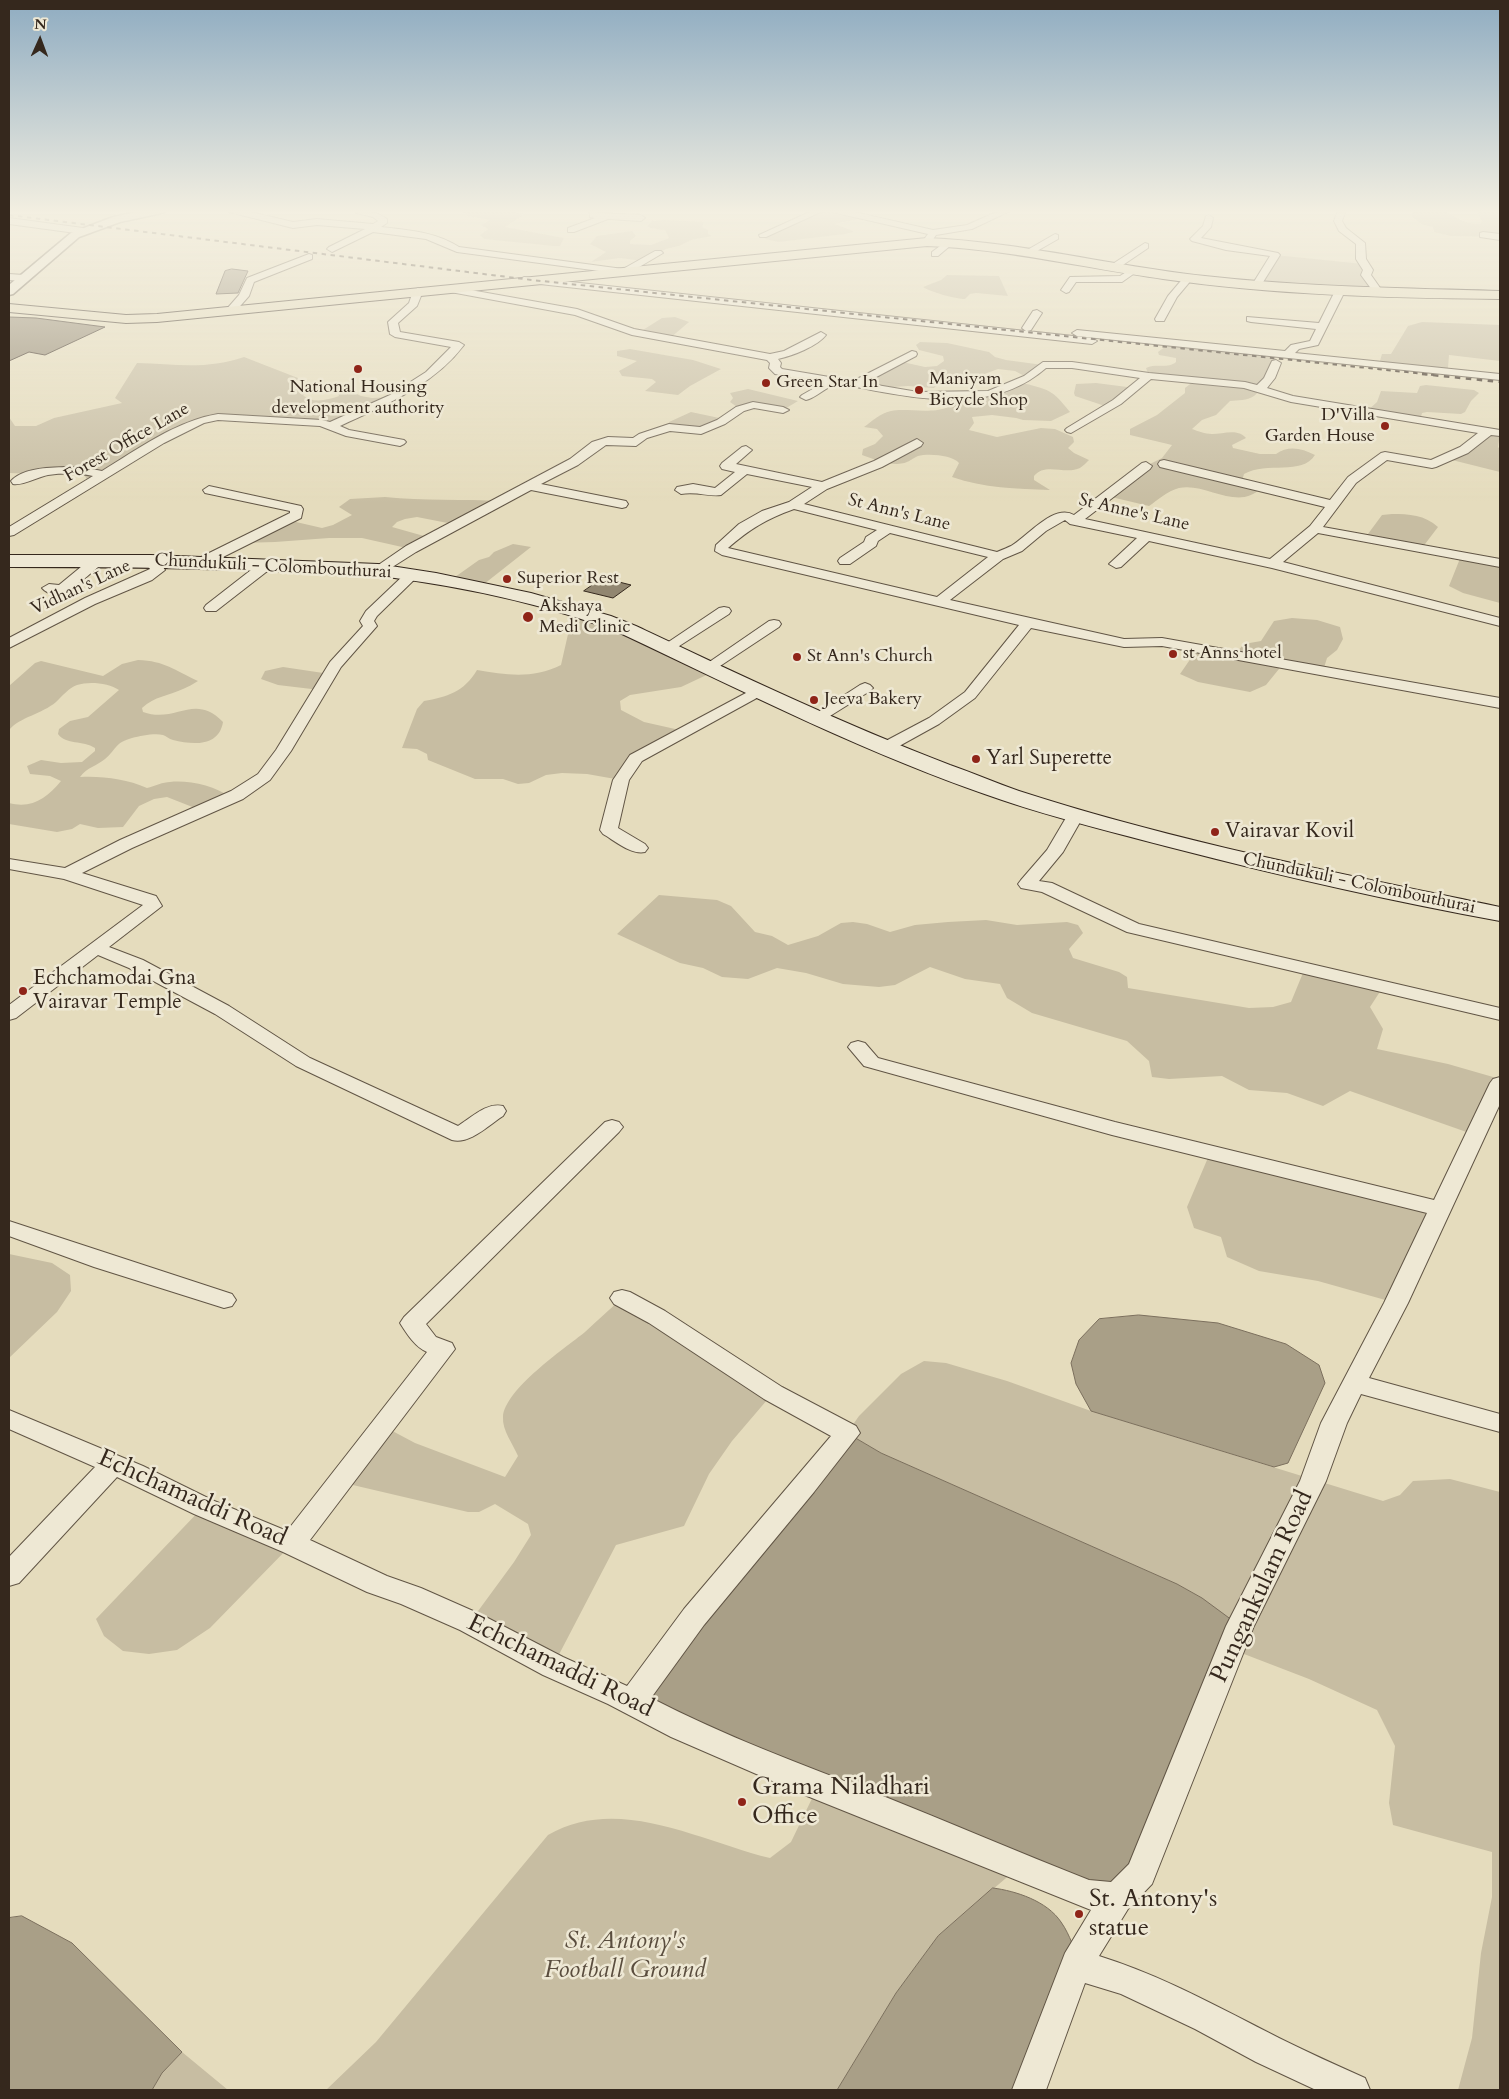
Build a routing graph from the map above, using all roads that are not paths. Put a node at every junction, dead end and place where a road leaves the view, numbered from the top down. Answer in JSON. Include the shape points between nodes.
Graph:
{"nodes":[{"id":1,"x":9,"y":308,"type":"edge"},
{"id":2,"x":233,"y":308,"type":"edge"},
{"id":3,"x":260,"y":308,"type":"edge"},
{"id":4,"x":409,"y":308,"type":"edge"},
{"id":5,"x":554,"y":308,"type":"edge"},
{"id":6,"x":784,"y":308,"type":"edge"},
{"id":7,"x":1166,"y":308,"type":"edge"},
{"id":8,"x":1332,"y":308,"type":"edge"},
{"id":9,"x":230,"y":311,"type":"junction"},
{"id":10,"x":1037,"y":313,"type":"dead end"},
{"id":11,"x":1160,"y":319,"type":"dead end"},
{"id":12,"x":1250,"y":319,"type":"dead end"},
{"id":13,"x":963,"y":322,"type":"dead end"},
{"id":14,"x":1323,"y":326,"type":"junction"},
{"id":15,"x":1027,"y":328,"type":"junction"},
{"id":16,"x":822,"y":335,"type":"dead end"},
{"id":17,"x":912,"y":354,"type":"dead end"},
{"id":18,"x":1287,"y":355,"type":"junction"},
{"id":19,"x":770,"y":357,"type":"junction"},
{"id":20,"x":1276,"y":363,"type":"dead end"},
{"id":21,"x":1063,"y":365,"type":"junction"},
{"id":22,"x":1149,"y":376,"type":"junction"},
{"id":23,"x":1500,"y":377,"type":"edge"},
{"id":24,"x":834,"y":381,"type":"junction"},
{"id":25,"x":854,"y":384,"type":"junction"},
{"id":26,"x":1259,"y":389,"type":"junction"},
{"id":27,"x":806,"y":397,"type":"dead end"},
{"id":28,"x":783,"y":410,"type":"dead end"},
{"id":29,"x":330,"y":426,"type":"junction"},
{"id":30,"x":1071,"y":430,"type":"dead end"},
{"id":31,"x":1487,"y":432,"type":"junction"},
{"id":32,"x":1500,"y":434,"type":"edge"},
{"id":33,"x":400,"y":442,"type":"dead end"},
{"id":34,"x":917,"y":443,"type":"dead end"},
{"id":35,"x":746,"y":450,"type":"dead end"},
{"id":36,"x":1164,"y":464,"type":"dead end"},
{"id":37,"x":1146,"y":466,"type":"dead end"},
{"id":38,"x":745,"y":470,"type":"junction"},
{"id":39,"x":43,"y":472,"type":"junction"},
{"id":40,"x":99,"y":478,"type":"junction"},
{"id":41,"x":17,"y":481,"type":"dead end"},
{"id":42,"x":530,"y":486,"type":"junction"},
{"id":43,"x":823,"y":486,"type":"junction"},
{"id":44,"x":209,"y":490,"type":"dead end"},
{"id":45,"x":681,"y":490,"type":"dead end"},
{"id":46,"x":9,"y":491,"type":"edge"},
{"id":47,"x":622,"y":504,"type":"dead end"},
{"id":48,"x":793,"y":505,"type":"junction"},
{"id":49,"x":1334,"y":505,"type":"junction"},
{"id":50,"x":1075,"y":521,"type":"junction"},
{"id":51,"x":887,"y":529,"type":"junction"},
{"id":52,"x":1315,"y":529,"type":"junction"},
{"id":53,"x":9,"y":532,"type":"edge"},
{"id":54,"x":1148,"y":536,"type":"junction"},
{"id":55,"x":998,"y":556,"type":"junction"},
{"id":56,"x":98,"y":560,"type":"junction"},
{"id":57,"x":9,"y":561,"type":"edge"},
{"id":58,"x":151,"y":561,"type":"junction"},
{"id":59,"x":845,"y":561,"type":"dead end"},
{"id":60,"x":200,"y":563,"type":"junction"},
{"id":61,"x":1500,"y":563,"type":"edge"},
{"id":62,"x":1116,"y":564,"type":"dead end"},
{"id":63,"x":1273,"y":564,"type":"junction"},
{"id":64,"x":265,"y":566,"type":"junction"},
{"id":65,"x":378,"y":570,"type":"junction"},
{"id":66,"x":411,"y":576,"type":"junction"},
{"id":67,"x":49,"y":588,"type":"dead end"},
{"id":68,"x":940,"y":601,"type":"junction"},
{"id":69,"x":211,"y":608,"type":"dead end"},
{"id":70,"x":724,"y":611,"type":"dead end"},
{"id":71,"x":1500,"y":622,"type":"edge"},
{"id":72,"x":1028,"y":623,"type":"junction"},
{"id":73,"x":774,"y":624,"type":"dead end"},
{"id":74,"x":9,"y":644,"type":"edge"},
{"id":75,"x":668,"y":647,"type":"junction"},
{"id":76,"x":709,"y":667,"type":"junction"},
{"id":77,"x":865,"y":688,"type":"dead end"},
{"id":78,"x":759,"y":691,"type":"junction"},
{"id":79,"x":1500,"y":703,"type":"edge"},
{"id":80,"x":817,"y":718,"type":"junction"},
{"id":81,"x":886,"y":747,"type":"junction"},
{"id":82,"x":1076,"y":815,"type":"junction"},
{"id":83,"x":639,"y":848,"type":"dead end"},
{"id":84,"x":9,"y":864,"type":"edge"},
{"id":85,"x":66,"y":874,"type":"junction"},
{"id":86,"x":1500,"y":914,"type":"edge"},
{"id":87,"x":96,"y":948,"type":"junction"},
{"id":88,"x":9,"y":1014,"type":"edge"},
{"id":89,"x":1500,"y":1014,"type":"edge"},
{"id":90,"x":858,"y":1047,"type":"dead end"},
{"id":91,"x":1500,"y":1083,"type":"edge"},
{"id":92,"x":496,"y":1111,"type":"dead end"},
{"id":93,"x":612,"y":1127,"type":"dead end"},
{"id":94,"x":1440,"y":1210,"type":"junction"},
{"id":95,"x":9,"y":1228,"type":"edge"},
{"id":96,"x":622,"y":1298,"type":"dead end"},
{"id":97,"x":224,"y":1300,"type":"dead end"},
{"id":98,"x":1354,"y":1383,"type":"junction"},
{"id":99,"x":9,"y":1419,"type":"edge"},
{"id":100,"x":1500,"y":1423,"type":"edge"},
{"id":101,"x":113,"y":1464,"type":"junction"},
{"id":102,"x":292,"y":1544,"type":"junction"},
{"id":103,"x":9,"y":1574,"type":"edge"},
{"id":104,"x":632,"y":1702,"type":"junction"},
{"id":105,"x":1116,"y":1898,"type":"junction"},
{"id":106,"x":1076,"y":1964,"type":"junction"},
{"id":107,"x":1029,"y":2090,"type":"edge"},
{"id":108,"x":1353,"y":2090,"type":"edge"}],
"edges":[{"from":1,"to":9,"type":"highway","via":[[140,319]]},
{"from":2,"to":9,"type":"street"},
{"from":3,"to":9,"type":"highway"},
{"from":4,"to":29,"type":"street","via":[[393,322],[395,334],[459,346],[430,374],[394,397]]},
{"from":5,"to":19,"type":"street","via":[[577,312],[632,332]]},
{"from":6,"to":21,"type":"street","via":[[1092,341]]},
{"from":7,"to":11,"type":"street"},
{"from":8,"to":14,"type":"street"},
{"from":10,"to":15,"type":"street"},
{"from":12,"to":14,"type":"street"},
{"from":13,"to":15,"type":"street"},
{"from":14,"to":18,"type":"street","via":[[1314,343],[1295,347]]},
{"from":15,"to":18,"type":"street"},
{"from":16,"to":19,"type":"street","via":[[789,354]]},
{"from":17,"to":25,"type":"street"},
{"from":18,"to":23,"type":"street"},
{"from":19,"to":24,"type":"street","via":[[779,372]]},
{"from":20,"to":26,"type":"street","via":[[1265,386]]},
{"from":21,"to":22,"type":"street"},
{"from":21,"to":25,"type":"street","via":[[1043,365],[1028,378],[990,394],[918,395]]},
{"from":22,"to":26,"type":"street"},
{"from":22,"to":30,"type":"street","via":[[1117,402]]},
{"from":24,"to":25,"type":"street"},
{"from":24,"to":27,"type":"street"},
{"from":26,"to":31,"type":"street","via":[[1291,399]]},
{"from":28,"to":42,"type":"street","via":[[753,405],[740,408],[701,431],[669,427],[643,436],[636,442],[610,439],[595,444],[574,462]]},
{"from":29,"to":33,"type":"street","name":"Forest Office Lane","via":[[346,433]]},
{"from":29,"to":40,"type":"street","name":"Forest Office Lane","via":[[208,417]]},
{"from":31,"to":32,"type":"street"},
{"from":31,"to":49,"type":"street","via":[[1464,450],[1432,464],[1385,456],[1352,480]]},
{"from":34,"to":43,"type":"street","via":[[878,464]]},
{"from":35,"to":38,"type":"street","name":"St Ann's Lane","via":[[726,466]]},
{"from":36,"to":49,"type":"street"},
{"from":37,"to":50,"type":"street"},
{"from":38,"to":43,"type":"street","name":"St Ann's Lane"},
{"from":38,"to":45,"type":"street","via":[[717,492],[693,488]]},
{"from":39,"to":40,"type":"street","via":[[88,471],[99,474]]},
{"from":39,"to":41,"type":"street"},
{"from":39,"to":46,"type":"street"},
{"from":40,"to":53,"type":"street","name":"Forest Office Lane"},
{"from":42,"to":47,"type":"street"},
{"from":42,"to":65,"type":"street"},
{"from":43,"to":48,"type":"street"},
{"from":44,"to":60,"type":"street","via":[[297,509],[292,518]]},
{"from":48,"to":51,"type":"street","name":"St Ann's Lane"},
{"from":48,"to":68,"type":"street","via":[[744,527],[722,551]]},
{"from":49,"to":52,"type":"street"},
{"from":50,"to":54,"type":"street","name":"St Anne's Lane"},
{"from":50,"to":55,"type":"street","name":"St Anne's Lane","via":[[1066,516],[1041,528],[1017,548]]},
{"from":51,"to":55,"type":"street","name":"St Ann's Lane"},
{"from":51,"to":59,"type":"street"},
{"from":52,"to":61,"type":"street"},
{"from":52,"to":63,"type":"street"},
{"from":54,"to":62,"type":"street"},
{"from":54,"to":63,"type":"street","name":"St Anne's Lane"},
{"from":55,"to":68,"type":"street","name":"St Anne's Lane"},
{"from":56,"to":57,"type":"main road","name":"Chundukuli - Colombouthurai"},
{"from":56,"to":58,"type":"main road","name":"Chundukuli - Colombouthurai"},
{"from":56,"to":67,"type":"street","via":[[62,589]]},
{"from":58,"to":60,"type":"main road","name":"Chundukuli - Colombouthurai"},
{"from":58,"to":74,"type":"street","name":"Vidhan's Lane","via":[[158,570],[147,577],[90,601]]},
{"from":60,"to":64,"type":"main road","name":"Chundukuli - Colombouthurai"},
{"from":63,"to":71,"type":"street","name":"St Anne's Lane"},
{"from":64,"to":65,"type":"main road","name":"Chundukuli - Colombouthurai"},
{"from":64,"to":69,"type":"street"},
{"from":65,"to":66,"type":"main road","name":"Chundukuli - Colombouthurai"},
{"from":66,"to":75,"type":"main road","name":"Chundukuli - Colombouthurai","via":[[531,600],[604,620]]},
{"from":66,"to":85,"type":"street","via":[[371,614],[367,621],[370,626],[335,665],[264,777],[237,795]]},
{"from":68,"to":72,"type":"street"},
{"from":70,"to":75,"type":"street"},
{"from":72,"to":79,"type":"street","via":[[1124,643],[1171,643]]},
{"from":72,"to":81,"type":"street","via":[[970,695],[934,721]]},
{"from":73,"to":76,"type":"street"},
{"from":75,"to":76,"type":"main road","name":"Chundukuli - Colombouthurai"},
{"from":76,"to":78,"type":"main road","name":"Chundukuli - Colombouthurai"},
{"from":77,"to":80,"type":"street"},
{"from":78,"to":80,"type":"main road","name":"Chundukuli - Colombouthurai"},
{"from":78,"to":83,"type":"street","via":[[636,758],[621,780],[609,830]]},
{"from":80,"to":81,"type":"main road","name":"Chundukuli - Colombouthurai"},
{"from":81,"to":82,"type":"main road","name":"Chundukuli - Colombouthurai","via":[[1009,795]]},
{"from":82,"to":86,"type":"main road","name":"Chundukuli - Colombouthurai","via":[[1277,868]]},
{"from":82,"to":89,"type":"street","via":[[1054,852],[1027,884],[1046,888],[1133,928]]},
{"from":84,"to":85,"type":"street"},
{"from":85,"to":87,"type":"street","via":[[150,900],[153,906]]},
{"from":87,"to":88,"type":"street"},
{"from":87,"to":92,"type":"street","via":[[136,964],[222,1010],[303,1062],[459,1135]]},
{"from":90,"to":94,"type":"street","via":[[871,1062],[1112,1128]]},
{"from":91,"to":94,"type":"street","name":"Pungankulam Road"},
{"from":93,"to":102,"type":"street","via":[[412,1323],[428,1343],[443,1349]]},
{"from":94,"to":98,"type":"street","name":"Pungankulam Road"},
{"from":95,"to":97,"type":"street","via":[[102,1262]]},
{"from":96,"to":104,"type":"street","via":[[657,1317],[773,1393],[847,1433],[718,1587],[648,1676]]},
{"from":98,"to":100,"type":"street"},
{"from":98,"to":105,"type":"street","name":"Pungankulam Road","via":[[1334,1423],[1313,1481],[1240,1626],[1141,1874]]},
{"from":99,"to":101,"type":"street","name":"Echchamaddi Road"},
{"from":101,"to":102,"type":"street","name":"Echchamaddi Road","via":[[203,1507]]},
{"from":101,"to":103,"type":"street"},
{"from":102,"to":104,"type":"street","name":"Echchamaddi Road","via":[[377,1584],[470,1622],[553,1666]]},
{"from":104,"to":105,"type":"street","name":"Echchamaddi Road","via":[[681,1728],[1088,1896]]},
{"from":105,"to":106,"type":"street","name":"Pungankulam Road"},
{"from":106,"to":107,"type":"street","name":"Pungankulam Road"},
{"from":106,"to":108,"type":"street","via":[[1135,1984]]}]}
